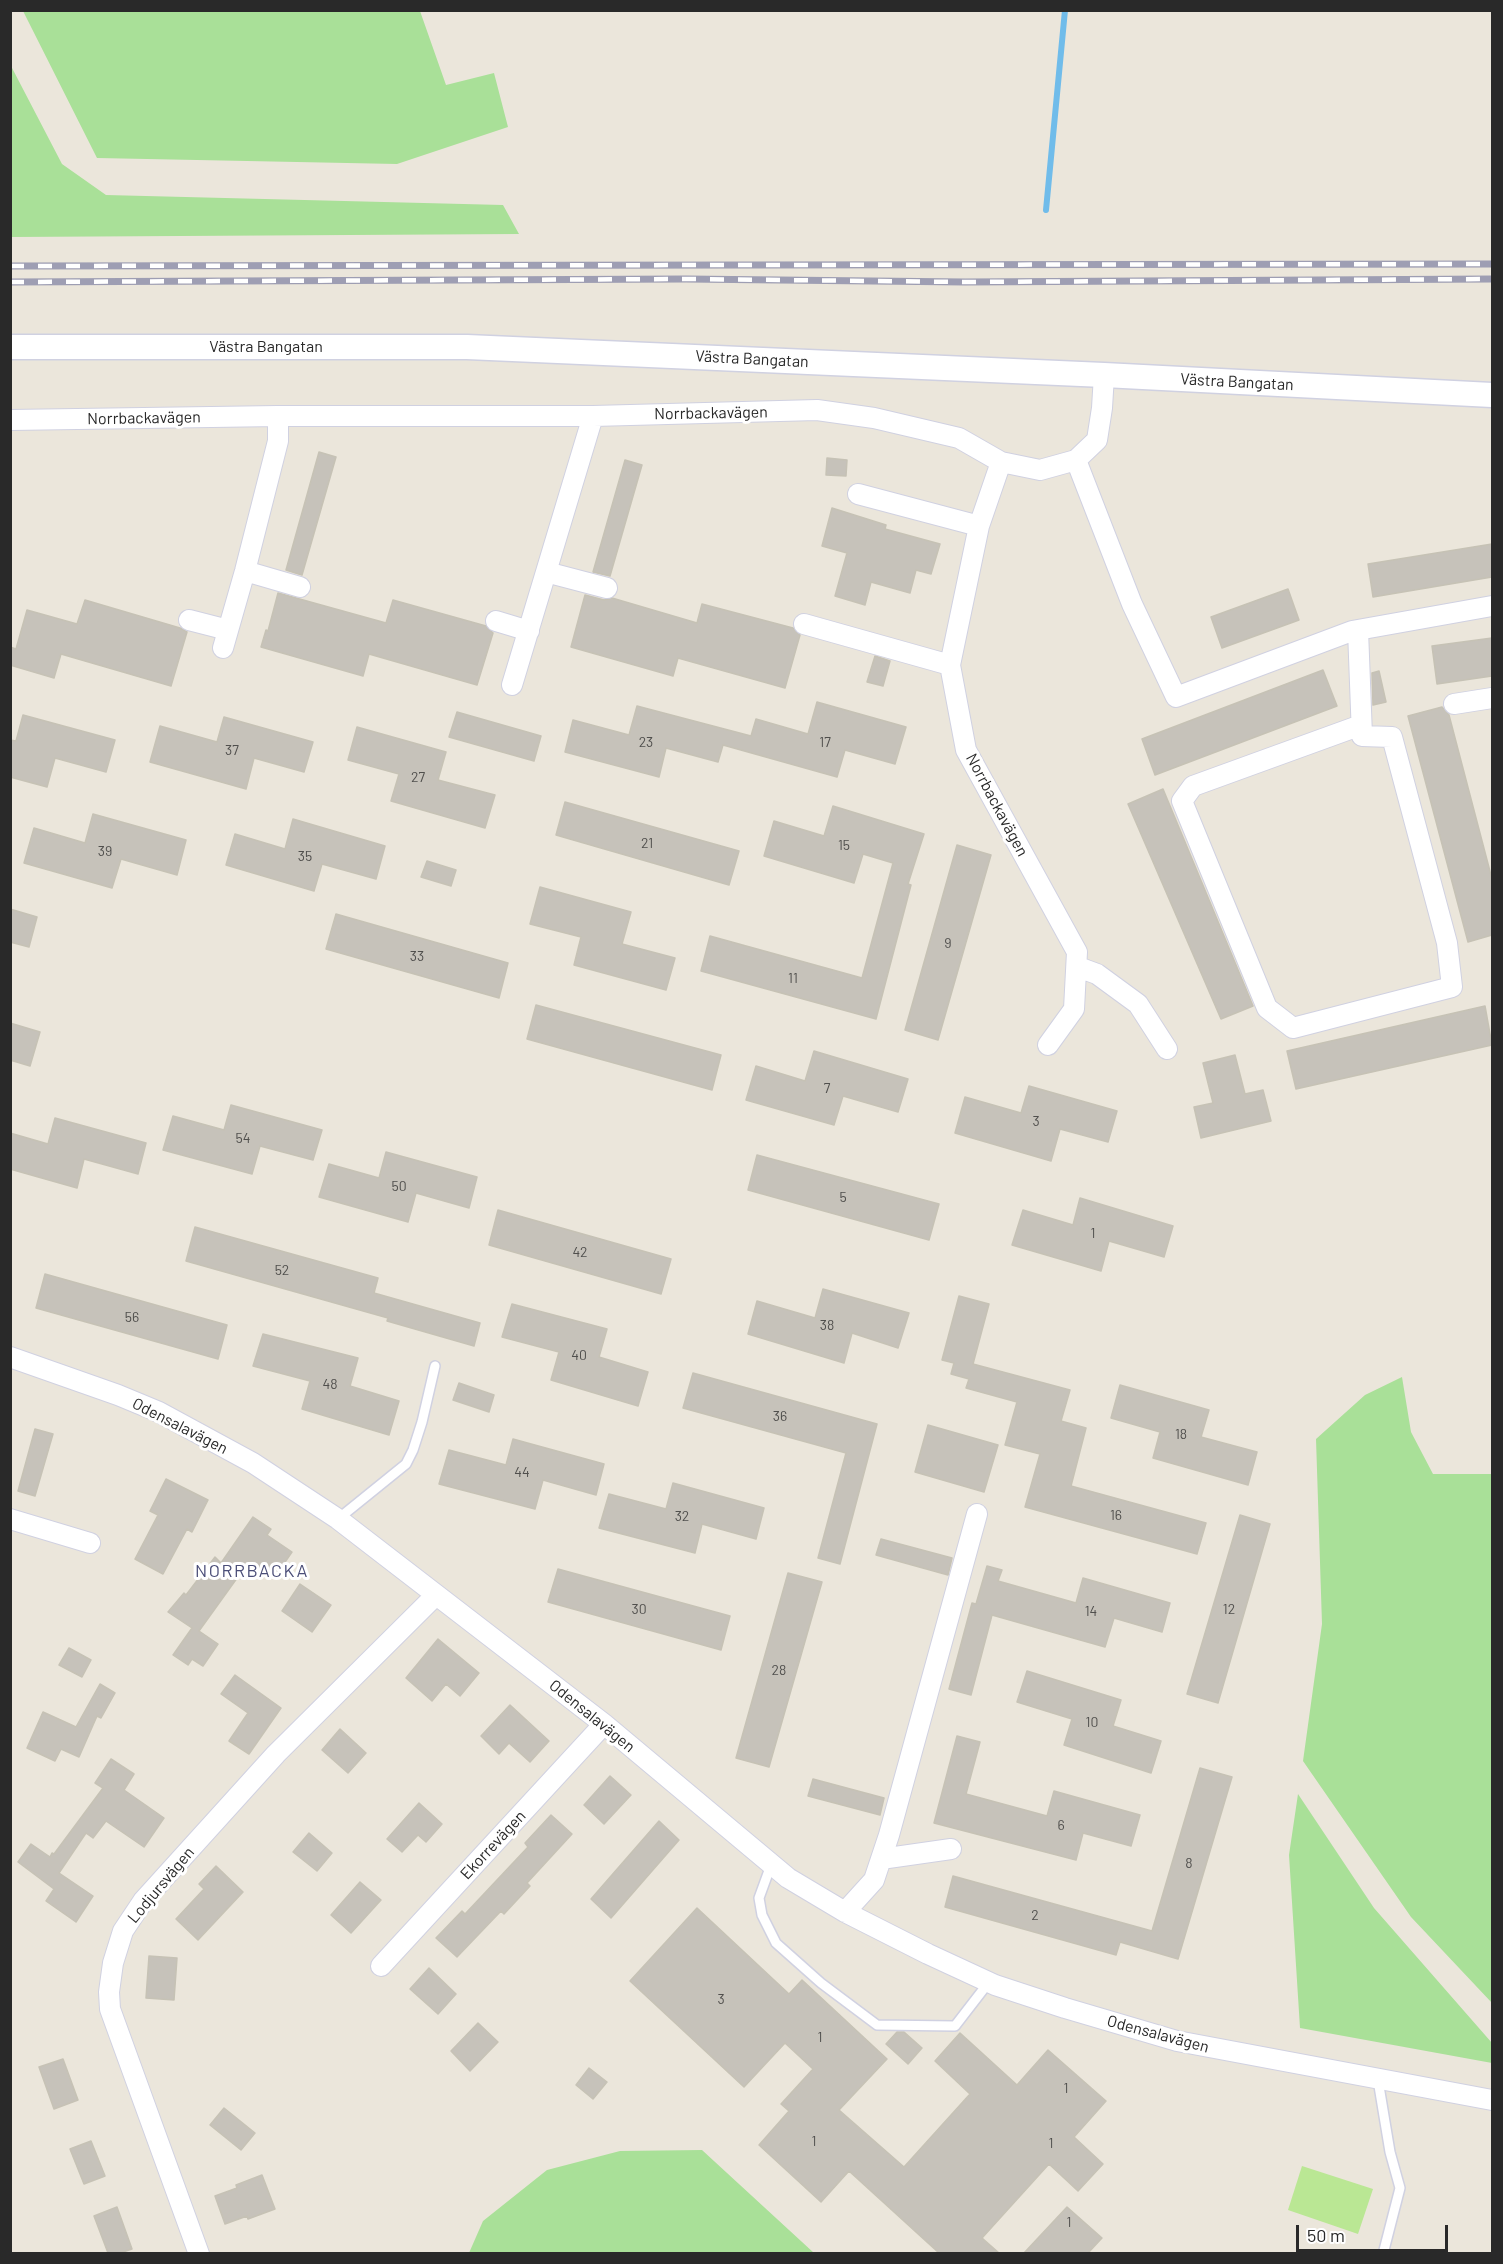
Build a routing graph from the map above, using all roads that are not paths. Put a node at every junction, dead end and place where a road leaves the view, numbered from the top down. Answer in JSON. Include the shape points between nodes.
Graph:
{"nodes":[{"id":1,"x":10,"y":347,"type":"edge"},
{"id":2,"x":1104,"y":375,"type":"junction"},
{"id":3,"x":1492,"y":395,"type":"edge"},
{"id":4,"x":278,"y":416,"type":"junction"},
{"id":5,"x":593,"y":416,"type":"junction"},
{"id":6,"x":10,"y":420,"type":"edge"},
{"id":7,"x":1076,"y":460,"type":"junction"},
{"id":8,"x":1001,"y":462,"type":"junction"},
{"id":9,"x":858,"y":494,"type":"dead end"},
{"id":10,"x":979,"y":526,"type":"junction"},
{"id":11,"x":245,"y":571,"type":"junction"},
{"id":12,"x":546,"y":572,"type":"junction"},
{"id":13,"x":300,"y":587,"type":"dead end"},
{"id":14,"x":607,"y":588,"type":"dead end"},
{"id":15,"x":1492,"y":606,"type":"edge"},
{"id":16,"x":189,"y":620,"type":"dead end"},
{"id":17,"x":496,"y":621,"type":"dead end"},
{"id":18,"x":804,"y":624,"type":"dead end"},
{"id":19,"x":1358,"y":630,"type":"junction"},
{"id":20,"x":529,"y":631,"type":"junction"},
{"id":21,"x":950,"y":664,"type":"junction"},
{"id":22,"x":512,"y":685,"type":"dead end"},
{"id":23,"x":1492,"y":698,"type":"edge"},
{"id":24,"x":1454,"y":704,"type":"dead end"},
{"id":25,"x":1361,"y":725,"type":"junction"},
{"id":26,"x":1078,"y":967,"type":"junction"},
{"id":27,"x":1048,"y":1045,"type":"dead end"},
{"id":28,"x":1167,"y":1049,"type":"dead end"},
{"id":29,"x":10,"y":1356,"type":"edge"},
{"id":30,"x":435,"y":1366,"type":"dead end"},
{"id":31,"x":977,"y":1514,"type":"dead end"},
{"id":32,"x":10,"y":1519,"type":"edge"},
{"id":33,"x":338,"y":1519,"type":"junction"},
{"id":34,"x":90,"y":1543,"type":"dead end"},
{"id":35,"x":436,"y":1595,"type":"junction"},
{"id":36,"x":604,"y":1724,"type":"junction"},
{"id":37,"x":951,"y":1849,"type":"dead end"},
{"id":38,"x":881,"y":1859,"type":"junction"},
{"id":39,"x":771,"y":1864,"type":"junction"},
{"id":40,"x":845,"y":1912,"type":"junction"},
{"id":41,"x":381,"y":1966,"type":"dead end"},
{"id":42,"x":989,"y":1982,"type":"junction"},
{"id":43,"x":1378,"y":2080,"type":"junction"},
{"id":44,"x":1490,"y":2100,"type":"edge"},
{"id":45,"x":199,"y":2253,"type":"edge"},
{"id":46,"x":1383,"y":2253,"type":"edge"}],
"edges":[{"from":1,"to":2,"type":"street","name":"Västra Bangatan","via":[[467,347]]},
{"from":2,"to":3,"type":"street","name":"Västra Bangatan"},
{"from":2,"to":7,"type":"street","via":[[1096,440]]},
{"from":4,"to":5,"type":"street","name":"Norrbackavägen"},
{"from":4,"to":6,"type":"street","name":"Norrbackavägen"},
{"from":4,"to":11,"type":"street","via":[[278,441]]},
{"from":5,"to":8,"type":"street","name":"Norrbackavägen","via":[[817,410],[874,418],[959,438]]},
{"from":5,"to":12,"type":"street"},
{"from":7,"to":8,"type":"street","name":"Norrbackavägen","via":[[1040,470]]},
{"from":7,"to":19,"type":"street","via":[[1132,604],[1176,697]]},
{"from":8,"to":10,"type":"street","name":"Norrbackavägen"},
{"from":9,"to":10,"type":"street"},
{"from":10,"to":21,"type":"street","name":"Norrbackavägen"},
{"from":11,"to":13,"type":"street"},
{"from":11,"to":16,"type":"street","via":[[225,639]]},
{"from":12,"to":14,"type":"street"},
{"from":12,"to":20,"type":"street"},
{"from":15,"to":19,"type":"street"},
{"from":17,"to":20,"type":"street"},
{"from":18,"to":21,"type":"street"},
{"from":19,"to":25,"type":"street"},
{"from":20,"to":22,"type":"street"},
{"from":21,"to":26,"type":"street","name":"Norrbackavägen","via":[[966,750],[1077,952]]},
{"from":23,"to":24,"type":"street"},
{"from":25,"to":25,"type":"street","via":[[1362,736],[1392,737],[1447,943],[1452,987],[1293,1028],[1267,1008],[1182,801],[1193,786]]},
{"from":26,"to":27,"type":"street","name":"Norrbackavägen","via":[[1074,1010]]},
{"from":26,"to":28,"type":"street","via":[[1097,975],[1138,1004]]},
{"from":29,"to":33,"type":"street","name":"Odensalavägen","via":[[159,1412],[253,1463]]},
{"from":30,"to":33,"type":"lane","via":[[422,1422],[406,1464]]},
{"from":31,"to":38,"type":"street"},
{"from":32,"to":34,"type":"street"},
{"from":33,"to":35,"type":"street","name":"Odensalavägen"},
{"from":35,"to":36,"type":"street","name":"Odensalavägen"},
{"from":35,"to":45,"type":"street","name":"Lodjursvägen","via":[[276,1754],[143,1901],[123,1931],[113,1963],[110,2009]]},
{"from":36,"to":39,"type":"street","name":"Odensalavägen"},
{"from":36,"to":41,"type":"street","name":"Ekorrevägen"},
{"from":37,"to":38,"type":"street"},
{"from":38,"to":40,"type":"street","via":[[874,1880]]},
{"from":39,"to":40,"type":"street","name":"Odensalavägen"},
{"from":39,"to":42,"type":"lane","via":[[759,1898],[762,1915],[776,1943],[877,2025],[955,2026]]},
{"from":40,"to":42,"type":"street","name":"Odensalavägen"},
{"from":42,"to":43,"type":"street","name":"Odensalavägen","via":[[1177,2041]]},
{"from":43,"to":44,"type":"street","name":"Odensalavägen"},
{"from":43,"to":46,"type":"lane","via":[[1400,2188]]}]}
